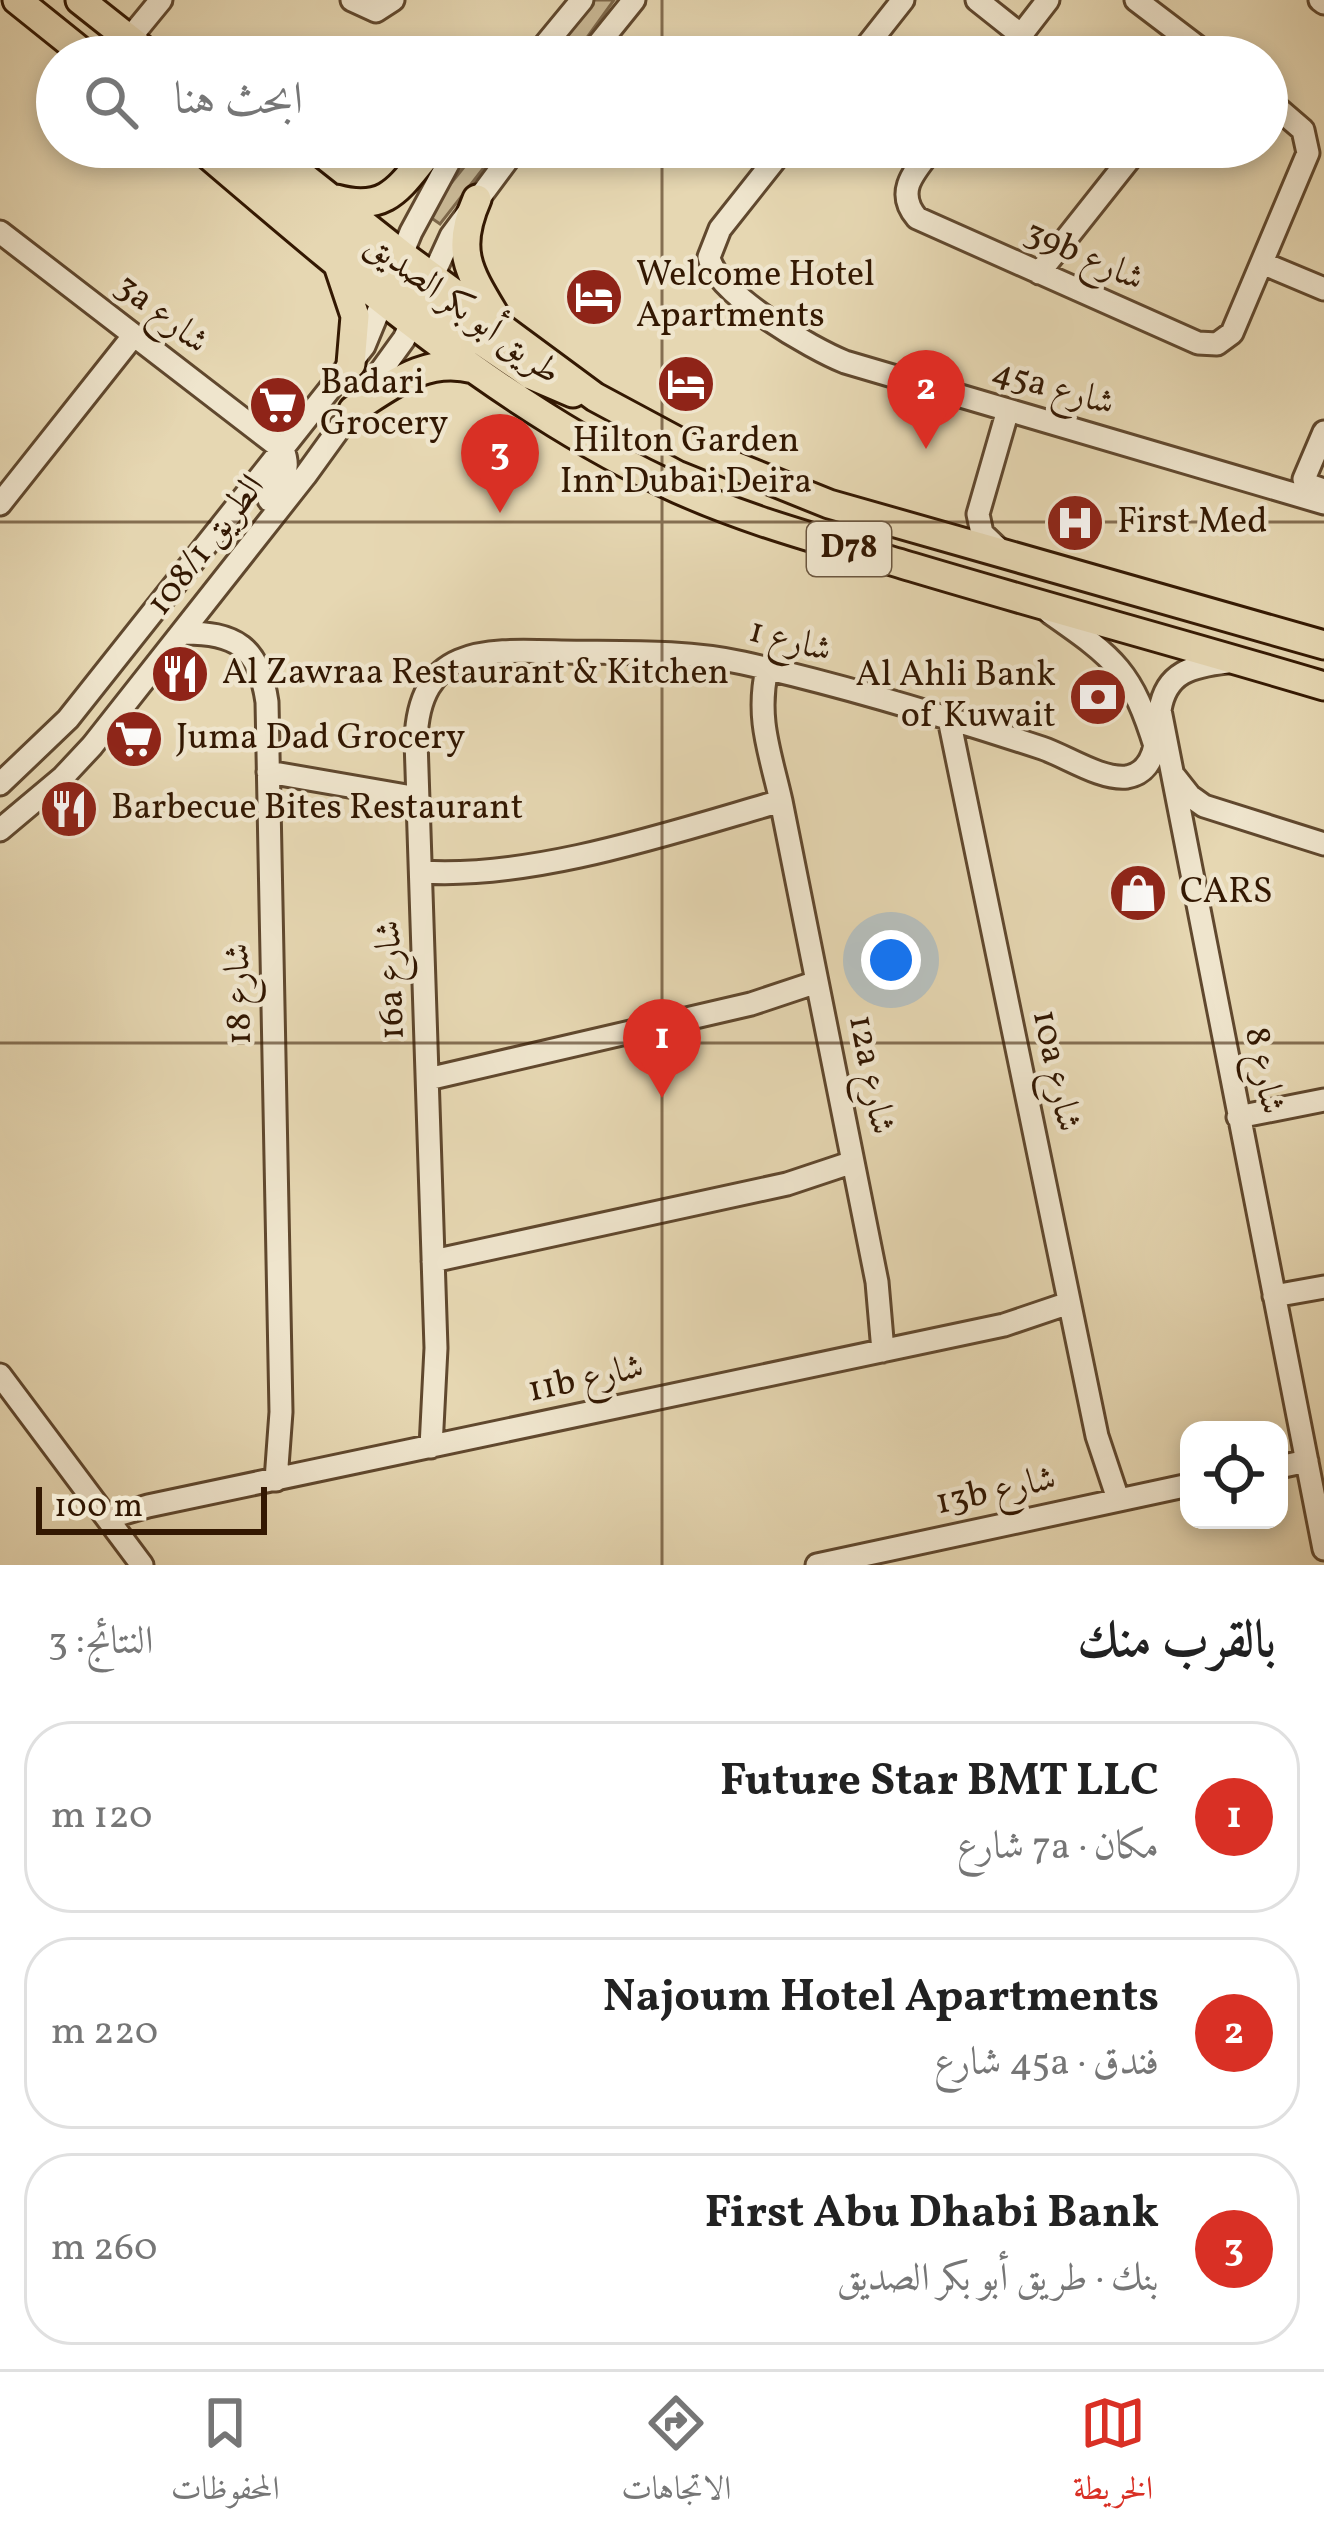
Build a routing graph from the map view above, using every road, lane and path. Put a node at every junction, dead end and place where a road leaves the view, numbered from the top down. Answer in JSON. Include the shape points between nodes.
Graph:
{"nodes":[{"id":1,"x":17,"y":0,"type":"edge"},
{"id":2,"x":80,"y":0,"type":"edge"},
{"id":3,"x":160,"y":0,"type":"edge"},
{"id":4,"x":352,"y":0,"type":"edge"},
{"id":5,"x":578,"y":0,"type":"edge"},
{"id":6,"x":634,"y":0,"type":"edge"},
{"id":7,"x":903,"y":0,"type":"edge"},
{"id":8,"x":976,"y":0,"type":"edge"},
{"id":9,"x":1048,"y":0,"type":"edge"},
{"id":10,"x":1136,"y":0,"type":"edge"},
{"id":11,"x":384,"y":6,"type":"edge"},
{"id":12,"x":1022,"y":35,"type":"joint"},
{"id":13,"x":62,"y":36,"type":"edge"},
{"id":14,"x":125,"y":36,"type":"edge"},
{"id":15,"x":131,"y":36,"type":"edge"},
{"id":16,"x":548,"y":36,"type":"edge"},
{"id":17,"x":605,"y":36,"type":"edge"},
{"id":18,"x":875,"y":36,"type":"edge"},
{"id":19,"x":1183,"y":36,"type":"edge"},
{"id":20,"x":1288,"y":116,"type":"edge"},
{"id":21,"x":224,"y":168,"type":"edge"},
{"id":22,"x":250,"y":168,"type":"edge"},
{"id":23,"x":293,"y":168,"type":"edge"},
{"id":24,"x":417,"y":168,"type":"edge"},
{"id":25,"x":447,"y":168,"type":"edge"},
{"id":26,"x":501,"y":168,"type":"edge"},
{"id":27,"x":769,"y":168,"type":"edge"},
{"id":28,"x":919,"y":168,"type":"edge"},
{"id":29,"x":1123,"y":168,"type":"edge"},
{"id":30,"x":331,"y":198,"type":"junction"},
{"id":31,"x":477,"y":199,"type":"junction"},
{"id":32,"x":0,"y":232,"type":"edge"},
{"id":33,"x":1262,"y":263,"type":"junction"},
{"id":34,"x":337,"y":264,"type":"junction"},
{"id":35,"x":1039,"y":273,"type":"junction"},
{"id":36,"x":392,"y":278,"type":"junction"},
{"id":37,"x":1324,"y":289,"type":"edge"},
{"id":38,"x":423,"y":300,"type":"junction"},
{"id":39,"x":505,"y":331,"type":"junction"},
{"id":40,"x":134,"y":335,"type":"junction"},
{"id":41,"x":351,"y":364,"type":"junction"},
{"id":42,"x":491,"y":378,"type":"junction"},
{"id":43,"x":595,"y":397,"type":"junction"},
{"id":44,"x":353,"y":410,"type":"junction"},
{"id":45,"x":1008,"y":410,"type":"junction"},
{"id":46,"x":1324,"y":429,"type":"edge"},
{"id":47,"x":283,"y":450,"type":"junction"},
{"id":48,"x":1324,"y":490,"type":"edge"},
{"id":49,"x":2,"y":492,"type":"edge"},
{"id":50,"x":1295,"y":494,"type":"junction"},
{"id":51,"x":1324,"y":503,"type":"edge"},
{"id":52,"x":1004,"y":553,"type":"junction"},
{"id":53,"x":220,"y":585,"type":"junction"},
{"id":54,"x":1037,"y":604,"type":"junction"},
{"id":55,"x":181,"y":633,"type":"junction"},
{"id":56,"x":1324,"y":645,"type":"edge"},
{"id":57,"x":521,"y":651,"type":"joint"},
{"id":58,"x":1240,"y":661,"type":"junction"},
{"id":59,"x":775,"y":671,"type":"junction"},
{"id":60,"x":1324,"y":686,"type":"edge"},
{"id":61,"x":949,"y":719,"type":"junction"},
{"id":62,"x":1155,"y":745,"type":"junction"},
{"id":63,"x":1170,"y":766,"type":"junction"},
{"id":64,"x":268,"y":772,"type":"junction"},
{"id":65,"x":0,"y":784,"type":"edge"},
{"id":66,"x":418,"y":798,"type":"junction"},
{"id":67,"x":783,"y":809,"type":"junction"},
{"id":68,"x":0,"y":830,"type":"edge"},
{"id":69,"x":1324,"y":844,"type":"edge"},
{"id":70,"x":422,"y":880,"type":"junction"},
{"id":71,"x":1193,"y":889,"type":"junction"},
{"id":72,"x":819,"y":990,"type":"junction"},
{"id":73,"x":428,"y":1071,"type":"junction"},
{"id":74,"x":1324,"y":1100,"type":"edge"},
{"id":75,"x":1238,"y":1117,"type":"junction"},
{"id":76,"x":855,"y":1170,"type":"junction"},
{"id":77,"x":433,"y":1253,"type":"junction"},
{"id":78,"x":1324,"y":1287,"type":"edge"},
{"id":79,"x":1274,"y":1296,"type":"junction"},
{"id":80,"x":1071,"y":1311,"type":"junction"},
{"id":81,"x":891,"y":1349,"type":"junction"},
{"id":82,"x":0,"y":1375,"type":"edge"},
{"id":83,"x":439,"y":1445,"type":"junction"},
{"id":84,"x":1306,"y":1461,"type":"junction"},
{"id":85,"x":1288,"y":1464,"type":"edge"},
{"id":86,"x":284,"y":1478,"type":"junction"},
{"id":87,"x":1180,"y":1487,"type":"edge"},
{"id":88,"x":1110,"y":1501,"type":"junction"},
{"id":89,"x":114,"y":1527,"type":"junction"},
{"id":90,"x":1324,"y":1549,"type":"edge"},
{"id":91,"x":921,"y":1550,"type":"edge"},
{"id":92,"x":142,"y":1565,"type":"edge"},
{"id":93,"x":817,"y":1565,"type":"edge"},
{"id":94,"x":933,"y":1565,"type":"edge"}],
"edges":[{"from":1,"to":13,"type":"main road"},
{"from":2,"to":14,"type":"main road"},
{"from":3,"to":15,"type":"street"},
{"from":4,"to":11,"type":"street"},
{"from":5,"to":16,"type":"street"},
{"from":6,"to":17,"type":"street"},
{"from":7,"to":18,"type":"street"},
{"from":8,"to":12,"type":"street"},
{"from":9,"to":12,"type":"street"},
{"from":10,"to":19,"type":"street"},
{"from":20,"to":33,"type":"street","name":"39b شارع","via":[[1306,136],[1308,153]]},
{"from":21,"to":34,"type":"main road","name":"طريق أبو بكر الصديق","number":"D78"},
{"from":22,"to":36,"type":"main road"},
{"from":23,"to":30,"type":"main road","name":"طريق أبو بكر الصديق","number":"D78"},
{"from":24,"to":30,"type":"main road","via":[[385,199]]},
{"from":25,"to":36,"type":"street","name":"108/1 الطريق"},
{"from":26,"to":31,"type":"street","name":"108/1 الطريق"},
{"from":27,"to":45,"type":"street","name":"45a شارع","via":[[714,238],[715,275],[826,355]]},
{"from":28,"to":35,"type":"street","name":"39b شارع","via":[[907,184],[912,213]]},
{"from":29,"to":35,"type":"street"},
{"from":30,"to":36,"type":"main road","name":"طريق أبو بكر الصديق","number":"D78"},
{"from":31,"to":38,"type":"street","name":"108/1 الطريق"},
{"from":31,"to":39,"type":"main road","via":[[464,242],[467,264]]},
{"from":32,"to":40,"type":"street","name":"3a شارع"},
{"from":33,"to":35,"type":"street","name":"39b شارع","via":[[1232,333],[1208,345]]},
{"from":33,"to":37,"type":"street"},
{"from":34,"to":36,"type":"main road","name":"طريق أبو بكر الصديق","number":"D78"},
{"from":34,"to":41,"type":"main road","via":[[355,316]]},
{"from":36,"to":38,"type":"main road","name":"طريق أبو بكر الصديق","number":"D78"},
{"from":36,"to":38,"type":"main road","name":"طريق أبو بكر الصديق","number":"D78"},
{"from":36,"to":41,"type":"street","name":"108/1 الطريق"},
{"from":38,"to":39,"type":"main road","name":"طريق أبو بكر الصديق","number":"D78"},
{"from":38,"to":42,"type":"main road","name":"طريق أبو بكر الصديق","number":"D78"},
{"from":38,"to":43,"type":"main road","via":[[546,384]]},
{"from":38,"to":44,"type":"street","name":"108/1 الطريق"},
{"from":39,"to":43,"type":"main road","name":"طريق أبو بكر الصديق","number":"D78"},
{"from":40,"to":47,"type":"street","name":"3a شارع"},
{"from":40,"to":49,"type":"street"},
{"from":41,"to":47,"type":"street","name":"108/1 الطريق"},
{"from":42,"to":44,"type":"main road","via":[[432,366]]},
{"from":42,"to":54,"type":"main road","name":"طريق أبو بكر الصديق","number":"D78","via":[[614,457],[716,505]]},
{"from":43,"to":52,"type":"main road","name":"طريق أبو بكر الصديق","number":"D78","via":[[782,488]]},
{"from":44,"to":53,"type":"street","name":"108/1 الطريق"},
{"from":45,"to":50,"type":"street","name":"45a شارع"},
{"from":45,"to":52,"type":"street","via":[[978,514],[982,533]]},
{"from":46,"to":48,"type":"street","via":[[1304,478]]},
{"from":46,"to":50,"type":"street"},
{"from":47,"to":53,"type":"street","via":[[285,477],[234,547]]},
{"from":47,"to":65,"type":"street","name":"108/1 الطريق","via":[[68,719]]},
{"from":50,"to":51,"type":"street","name":"45a شارع"},
{"from":52,"to":56,"type":"main road","name":"طريق أبو بكر الصديق","number":"D78"},
{"from":53,"to":55,"type":"street","name":"108/1 الطريق"},
{"from":54,"to":58,"type":"main road","name":"طريق أبو بكر الصديق","number":"D78"},
{"from":54,"to":62,"type":"street","name":"شارع 8","via":[[1125,672]]},
{"from":55,"to":64,"type":"street","name":"شارع 18","via":[[231,639],[255,661],[267,703]]},
{"from":55,"to":68,"type":"street","name":"108/1 الطريق","via":[[92,746]]},
{"from":57,"to":59,"type":"street","name":"شارع 1","via":[[684,655]]},
{"from":57,"to":66,"type":"street","name":"16a شارع","via":[[456,660],[424,694]]},
{"from":58,"to":60,"type":"main road","name":"طريق أبو بكر الصديق","number":"D78"},
{"from":58,"to":63,"type":"street","name":"شارع 8","via":[[1189,668],[1168,685],[1160,710]]},
{"from":59,"to":61,"type":"street","name":"شارع 1"},
{"from":59,"to":67,"type":"street","name":"12a شارع","via":[[767,741]]},
{"from":61,"to":62,"type":"street","name":"شارع 1","via":[[1115,776],[1142,771]]},
{"from":61,"to":80,"type":"street","name":"10a شارع"},
{"from":62,"to":71,"type":"street","name":"شارع 8"},
{"from":63,"to":69,"type":"street","via":[[1204,806]]},
{"from":63,"to":71,"type":"street","name":"شارع 8"},
{"from":64,"to":66,"type":"street"},
{"from":64,"to":86,"type":"street","name":"شارع 18"},
{"from":66,"to":70,"type":"street","name":"16a شارع"},
{"from":67,"to":70,"type":"street","via":[[463,883]]},
{"from":67,"to":72,"type":"street","name":"12a شارع"},
{"from":70,"to":73,"type":"street","name":"16a شارع"},
{"from":71,"to":75,"type":"street","name":"شارع 8"},
{"from":72,"to":73,"type":"street"},
{"from":72,"to":76,"type":"street","name":"12a شارع"},
{"from":73,"to":77,"type":"street","name":"16a شارع"},
{"from":74,"to":75,"type":"street"},
{"from":75,"to":79,"type":"street","name":"شارع 8"},
{"from":76,"to":77,"type":"street"},
{"from":76,"to":81,"type":"street","name":"12a شارع"},
{"from":77,"to":83,"type":"street","name":"16a شارع"},
{"from":78,"to":79,"type":"street"},
{"from":79,"to":84,"type":"street","name":"شارع 8"},
{"from":80,"to":81,"type":"street","name":"11b شارع"},
{"from":80,"to":88,"type":"street","name":"10a شارع"},
{"from":81,"to":83,"type":"street","name":"11b شارع"},
{"from":82,"to":89,"type":"street"},
{"from":83,"to":86,"type":"street","name":"11b شارع"},
{"from":84,"to":85,"type":"street"},
{"from":84,"to":90,"type":"street","name":"شارع 8"},
{"from":86,"to":89,"type":"street","name":"11b شارع","via":[[182,1501]]},
{"from":87,"to":88,"type":"street","name":"13b شارع"},
{"from":88,"to":91,"type":"street","name":"13b شارع"},
{"from":89,"to":92,"type":"street"},
{"from":91,"to":93,"type":"street","name":"13b شارع"},
{"from":91,"to":94,"type":"street"}]}
